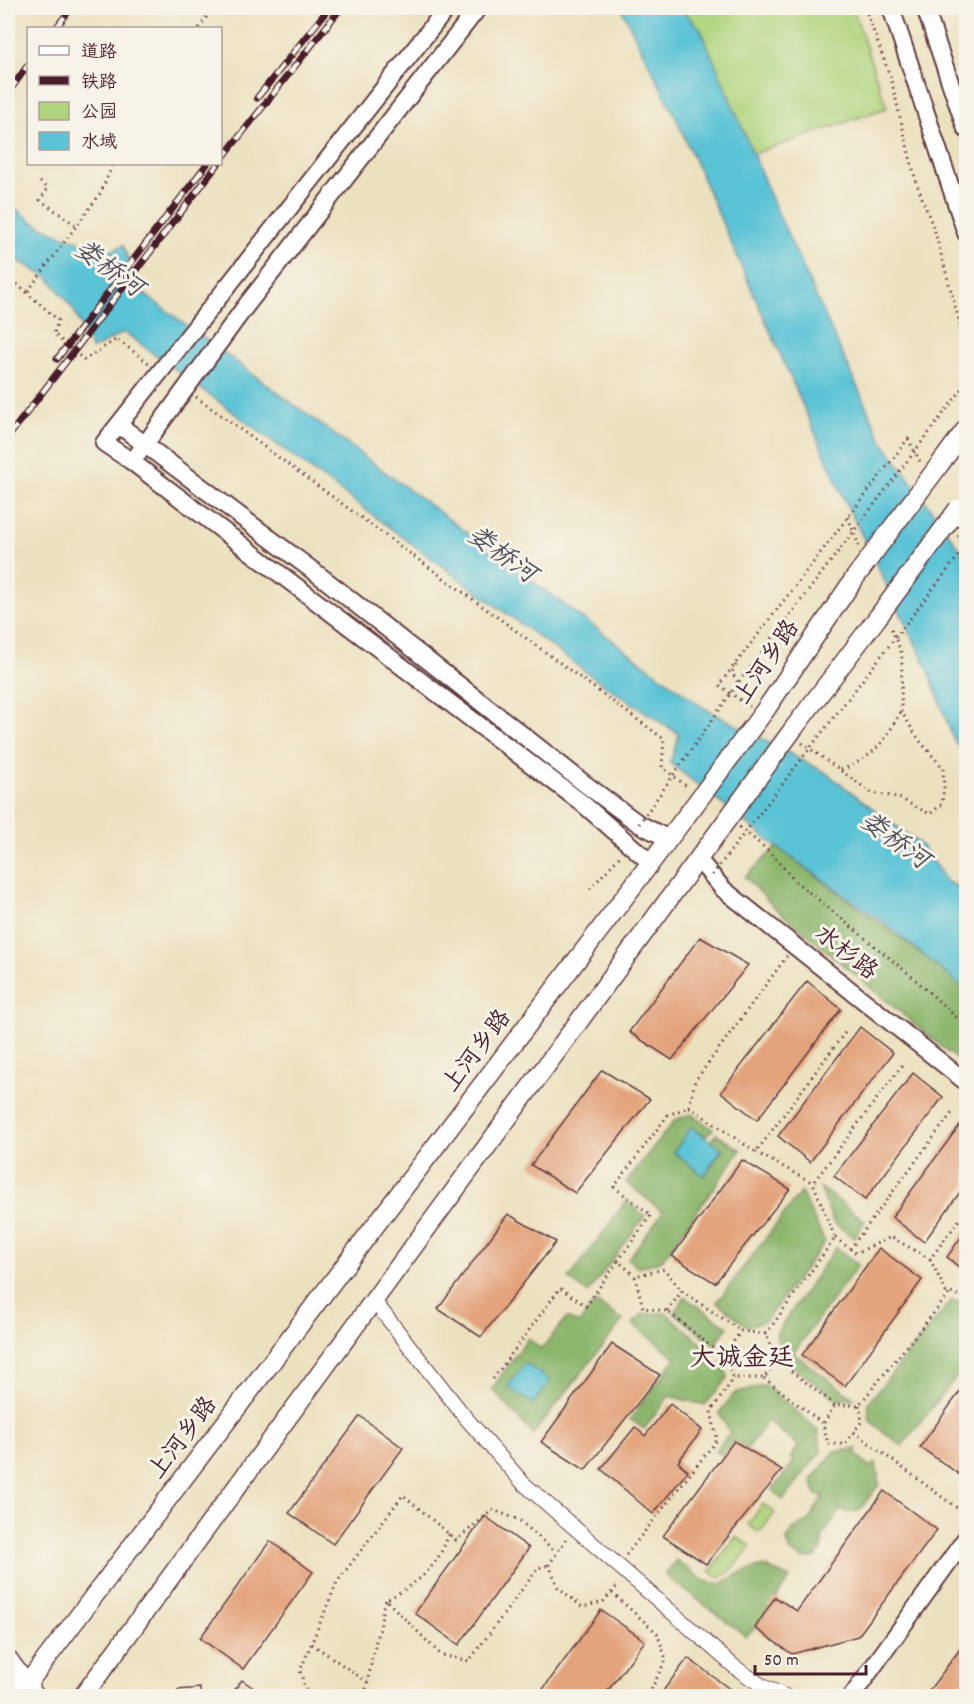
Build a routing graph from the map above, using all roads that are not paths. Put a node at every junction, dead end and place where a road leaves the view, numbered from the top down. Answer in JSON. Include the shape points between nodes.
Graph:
{"nodes":[{"id":1,"x":447,"y":8,"type":"edge"},
{"id":2,"x":478,"y":8,"type":"edge"},
{"id":3,"x":891,"y":8,"type":"edge"},
{"id":4,"x":925,"y":8,"type":"edge"},
{"id":5,"x":966,"y":129,"type":"edge"},
{"id":6,"x":966,"y":233,"type":"edge"},
{"id":7,"x":119,"y":425,"type":"junction"},
{"id":8,"x":966,"y":429,"type":"edge"},
{"id":9,"x":146,"y":446,"type":"junction"},
{"id":10,"x":131,"y":461,"type":"junction"},
{"id":11,"x":962,"y":504,"type":"edge"},
{"id":12,"x":669,"y":839,"type":"junction"},
{"id":13,"x":698,"y":859,"type":"junction"},
{"id":14,"x":651,"y":863,"type":"junction"},
{"id":15,"x":966,"y":1082,"type":"edge"},
{"id":16,"x":374,"y":1301,"type":"junction"},
{"id":17,"x":966,"y":1538,"type":"edge"},
{"id":18,"x":8,"y":1659,"type":"edge"},
{"id":19,"x":26,"y":1693,"type":"edge"},
{"id":20,"x":83,"y":1696,"type":"edge"},
{"id":21,"x":785,"y":1696,"type":"edge"},
{"id":22,"x":852,"y":1696,"type":"edge"}],
"edges":[{"from":1,"to":7,"type":"street"},
{"from":2,"to":9,"type":"street","via":[[245,308]]},
{"from":3,"to":6,"type":"street"},
{"from":4,"to":5,"type":"street"},
{"from":7,"to":9,"type":"street"},
{"from":7,"to":10,"type":"street","via":[[104,443]]},
{"from":8,"to":12,"type":"main road","name":"上河乡路","bridge":true},
{"from":9,"to":10,"type":"street"},
{"from":9,"to":12,"type":"street","via":[[639,824]]},
{"from":10,"to":14,"type":"street","via":[[582,803]]},
{"from":11,"to":13,"type":"main road","bridge":true,"via":[[884,620]]},
{"from":12,"to":14,"type":"main road","name":"上河乡路"},
{"from":13,"to":15,"type":"street","name":"水杉路","via":[[723,889]]},
{"from":13,"to":16,"type":"main road"},
{"from":14,"to":19,"type":"main road","name":"上河乡路"},
{"from":16,"to":20,"type":"main road"},
{"from":16,"to":21,"type":"street","via":[[518,1478],[736,1668],[764,1688]]},
{"from":17,"to":22,"type":"street"},
{"from":18,"to":19,"type":"main road"}]}
